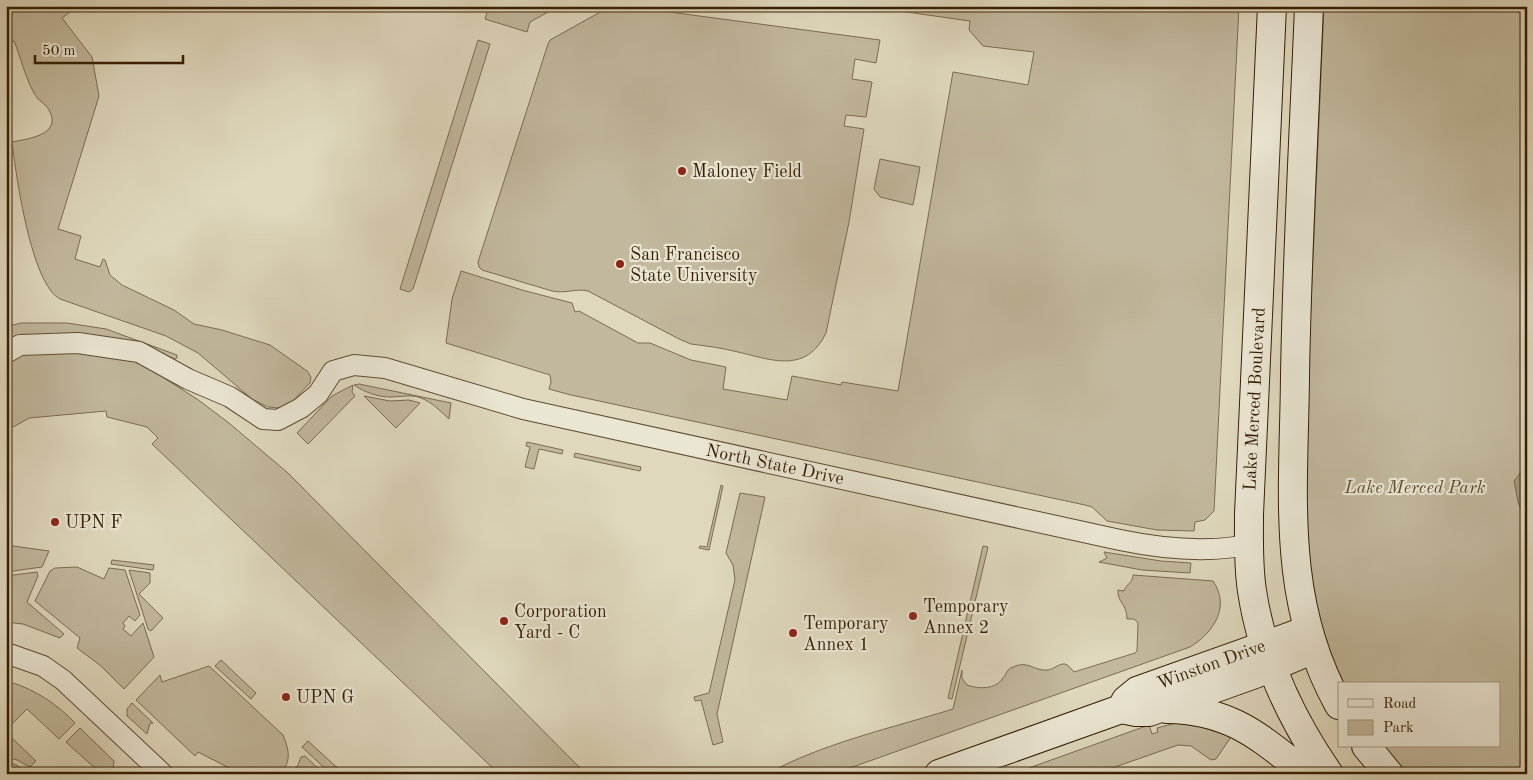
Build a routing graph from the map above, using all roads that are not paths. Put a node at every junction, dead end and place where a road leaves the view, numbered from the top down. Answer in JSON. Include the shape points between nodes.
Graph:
{"nodes":[{"id":1,"x":1272,"y":6,"type":"edge"},
{"id":2,"x":1309,"y":6,"type":"edge"},
{"id":3,"x":6,"y":353,"type":"edge"},
{"id":4,"x":1249,"y":545,"type":"junction"},
{"id":5,"x":1311,"y":639,"type":"junction"},
{"id":6,"x":6,"y":653,"type":"edge"},
{"id":7,"x":1268,"y":656,"type":"junction"},
{"id":8,"x":1338,"y":703,"type":"edge"},
{"id":9,"x":1121,"y":708,"type":"junction"},
{"id":10,"x":1158,"y":708,"type":"junction"},
{"id":11,"x":1368,"y":748,"type":"edge"},
{"id":12,"x":162,"y":774,"type":"edge"},
{"id":13,"x":938,"y":774,"type":"edge"},
{"id":14,"x":1307,"y":774,"type":"edge"},
{"id":15,"x":1329,"y":774,"type":"edge"},
{"id":16,"x":1389,"y":774,"type":"edge"}],
"edges":[{"from":1,"to":4,"type":"main road","name":"Lake Merced Boulevard"},
{"from":2,"to":5,"type":"main road","via":[[1296,282],[1293,520],[1297,579]]},
{"from":3,"to":4,"type":"street","name":"North State Drive","via":[[20,345],[78,343],[139,352],[230,397],[263,419],[278,420],[318,394],[332,371],[354,365],[385,368],[523,409],[1120,540],[1188,549]]},
{"from":4,"to":7,"type":"main road","name":"Lake Merced Boulevard","via":[[1253,595]]},
{"from":5,"to":7,"type":"main road","name":"Winston Drive"},
{"from":5,"to":8,"type":"main road"},
{"from":6,"to":12,"type":"street","via":[[43,666],[63,680]]},
{"from":7,"to":9,"type":"main road","name":"Winston Drive","via":[[1137,690]]},
{"from":7,"to":10,"type":"main road","name":"Winston Drive"},
{"from":7,"to":15,"type":"main road","name":"Lake Merced Boulevard","via":[[1293,716]]},
{"from":9,"to":10,"type":"main road","name":"Winston Drive","via":[[1142,712]]},
{"from":9,"to":13,"type":"main road","name":"Winston Drive"},
{"from":10,"to":14,"type":"main road","via":[[1226,718],[1260,736]]},
{"from":11,"to":16,"type":"main road"}]}
